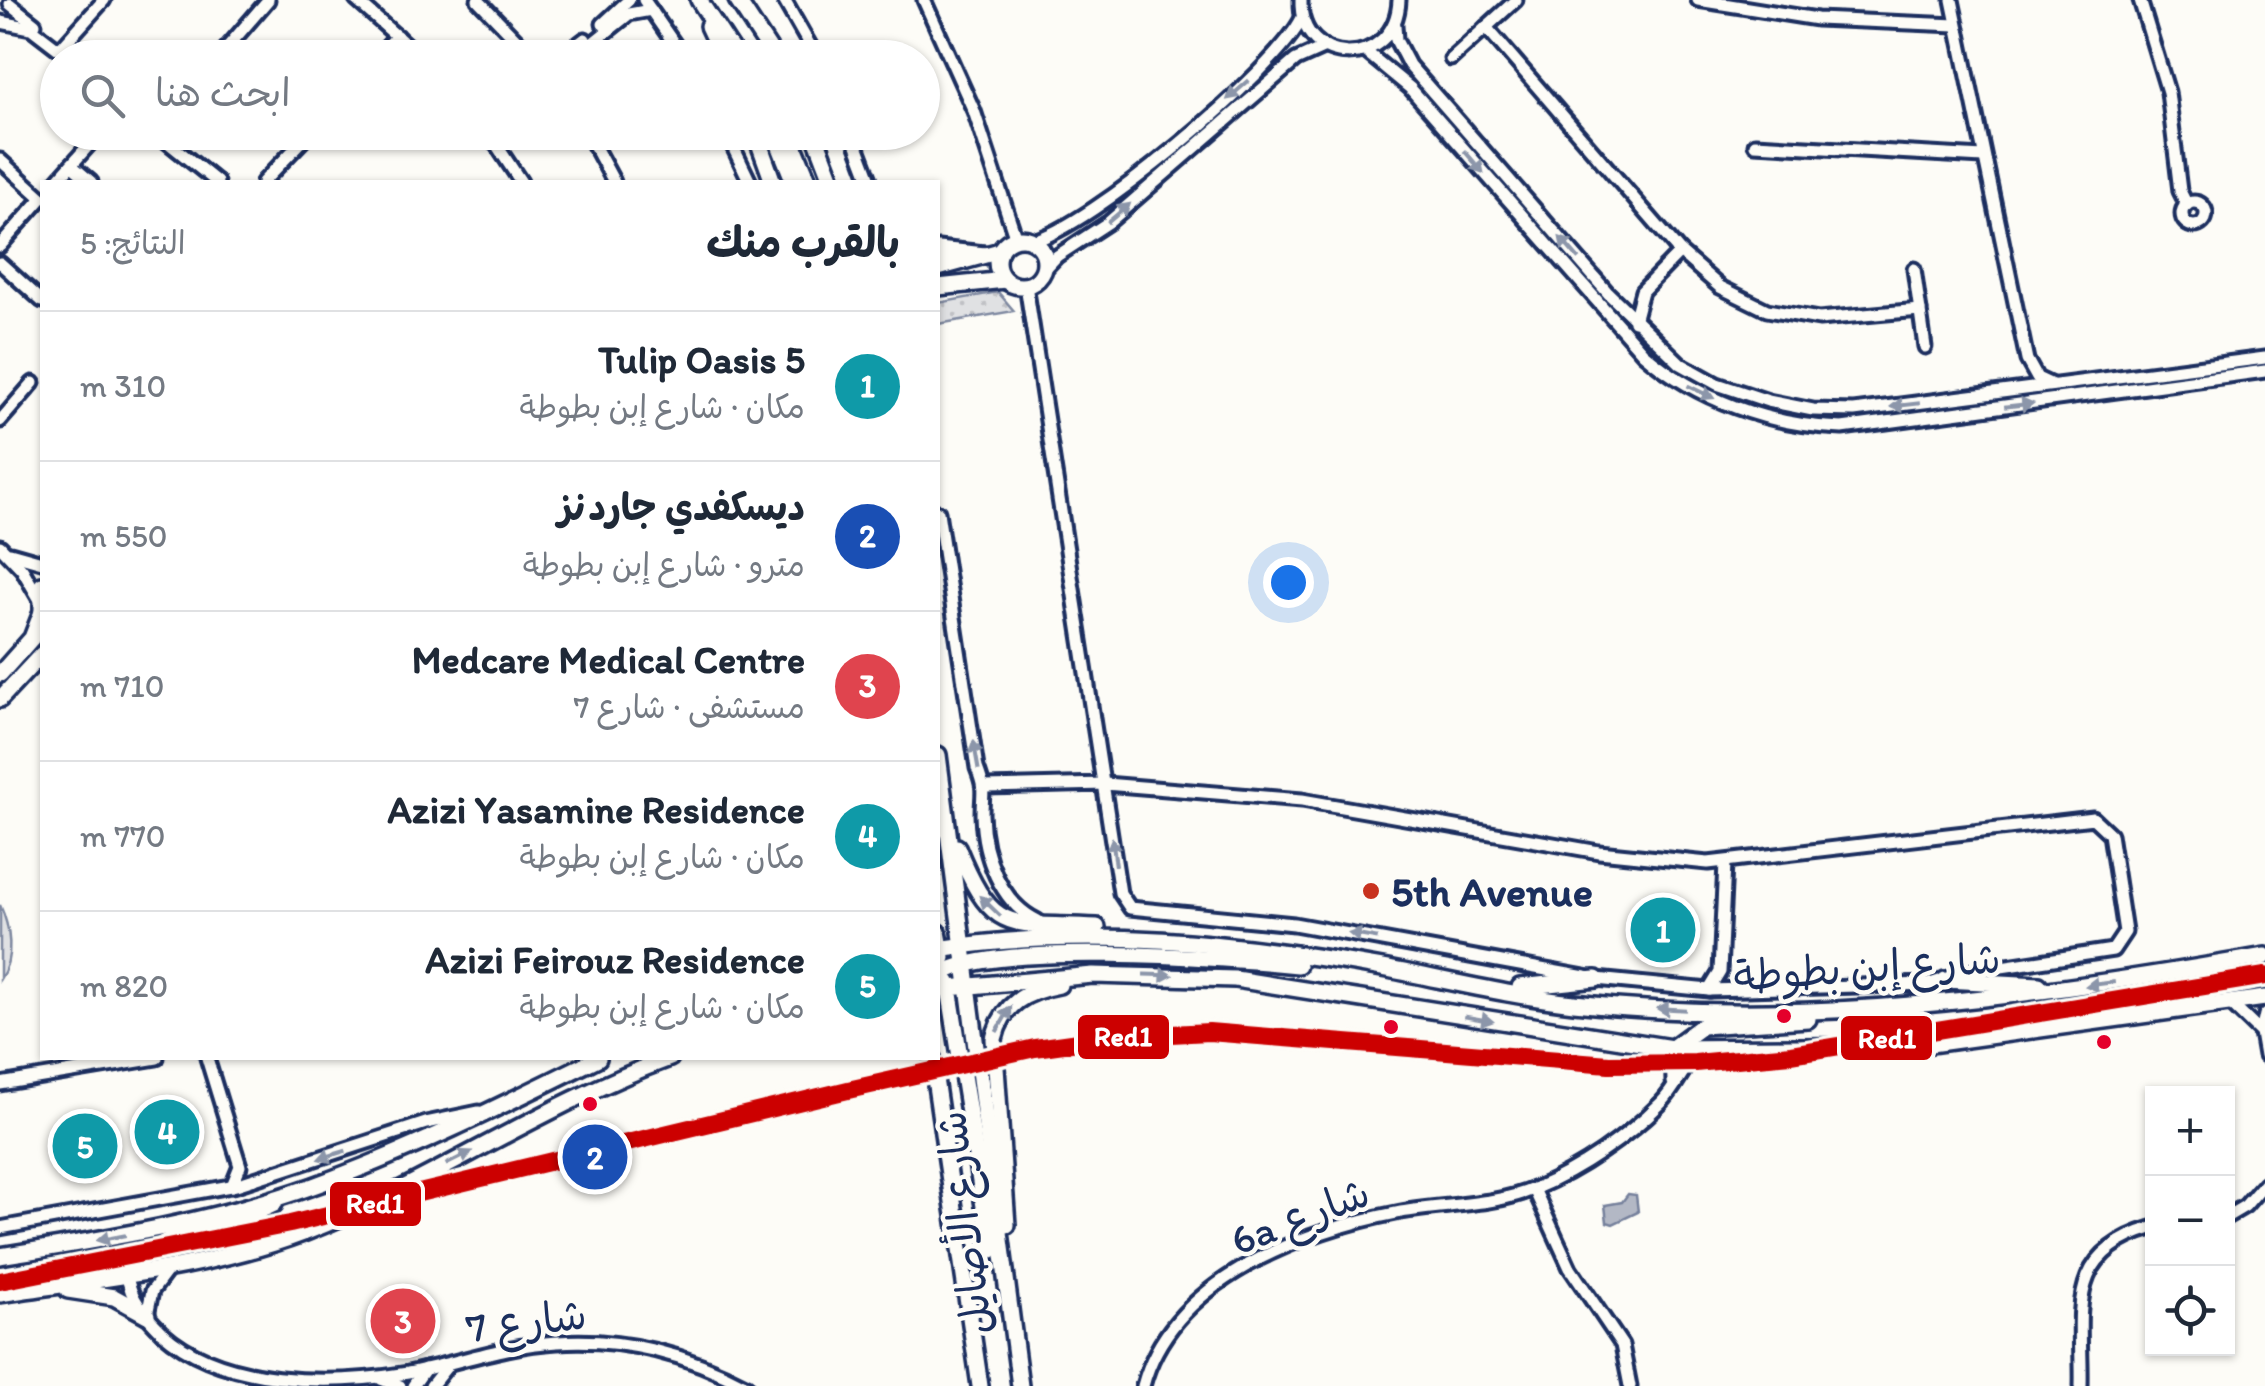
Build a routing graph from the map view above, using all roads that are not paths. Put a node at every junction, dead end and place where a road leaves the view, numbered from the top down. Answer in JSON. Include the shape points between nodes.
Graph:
{"nodes":[{"id":1,"x":104,"y":0,"type":"edge"},
{"id":2,"x":268,"y":0,"type":"edge"},
{"id":3,"x":356,"y":0,"type":"edge"},
{"id":4,"x":478,"y":0,"type":"edge"},
{"id":5,"x":629,"y":0,"type":"edge"},
{"id":6,"x":697,"y":0,"type":"edge"},
{"id":7,"x":737,"y":0,"type":"edge"},
{"id":8,"x":784,"y":0,"type":"edge"},
{"id":9,"x":924,"y":0,"type":"edge"},
{"id":10,"x":1301,"y":0,"type":"edge"},
{"id":11,"x":1399,"y":0,"type":"edge"},
{"id":12,"x":1516,"y":0,"type":"edge"},
{"id":13,"x":1698,"y":0,"type":"edge"},
{"id":14,"x":1952,"y":0,"type":"edge"},
{"id":15,"x":2140,"y":0,"type":"edge"},
{"id":16,"x":10,"y":2,"type":"edge"},
{"id":17,"x":648,"y":5,"type":"edge"},
{"id":18,"x":1302,"y":18,"type":"junction"},
{"id":19,"x":1,"y":22,"type":"edge"},
{"id":20,"x":1395,"y":25,"type":"junction"},
{"id":21,"x":1956,"y":25,"type":"junction"},
{"id":22,"x":1486,"y":27,"type":"junction"},
{"id":23,"x":397,"y":36,"type":"junction"},
{"id":24,"x":46,"y":40,"type":"edge"},
{"id":25,"x":50,"y":40,"type":"edge"},
{"id":26,"x":68,"y":40,"type":"edge"},
{"id":27,"x":234,"y":40,"type":"edge"},
{"id":28,"x":393,"y":40,"type":"edge"},
{"id":29,"x":401,"y":40,"type":"edge"},
{"id":30,"x":517,"y":40,"type":"edge"},
{"id":31,"x":581,"y":40,"type":"edge"},
{"id":32,"x":596,"y":40,"type":"edge"},
{"id":33,"x":672,"y":40,"type":"edge"},
{"id":34,"x":715,"y":40,"type":"edge"},
{"id":35,"x":725,"y":40,"type":"edge"},
{"id":36,"x":763,"y":40,"type":"edge"},
{"id":37,"x":807,"y":40,"type":"edge"},
{"id":38,"x":1325,"y":47,"type":"junction"},
{"id":39,"x":1365,"y":51,"type":"junction"},
{"id":40,"x":1451,"y":59,"type":"dead end"},
{"id":41,"x":1756,"y":144,"type":"dead end"},
{"id":42,"x":84,"y":150,"type":"edge"},
{"id":43,"x":176,"y":150,"type":"edge"},
{"id":44,"x":295,"y":150,"type":"edge"},
{"id":45,"x":500,"y":150,"type":"edge"},
{"id":46,"x":597,"y":150,"type":"edge"},
{"id":47,"x":735,"y":150,"type":"edge"},
{"id":48,"x":762,"y":150,"type":"edge"},
{"id":49,"x":781,"y":150,"type":"edge"},
{"id":50,"x":796,"y":150,"type":"edge"},
{"id":51,"x":822,"y":150,"type":"edge"},
{"id":52,"x":859,"y":150,"type":"edge"},
{"id":53,"x":1983,"y":157,"type":"junction"},
{"id":54,"x":0,"y":160,"type":"edge"},
{"id":55,"x":71,"y":165,"type":"junction"},
{"id":56,"x":196,"y":168,"type":"junction"},
{"id":57,"x":834,"y":178,"type":"edge"},
{"id":58,"x":58,"y":180,"type":"edge"},
{"id":59,"x":89,"y":180,"type":"edge"},
{"id":60,"x":206,"y":180,"type":"edge"},
{"id":61,"x":214,"y":180,"type":"edge"},
{"id":62,"x":269,"y":180,"type":"edge"},
{"id":63,"x":520,"y":180,"type":"edge"},
{"id":64,"x":613,"y":180,"type":"edge"},
{"id":65,"x":749,"y":180,"type":"edge"},
{"id":66,"x":772,"y":180,"type":"edge"},
{"id":67,"x":793,"y":180,"type":"edge"},
{"id":68,"x":809,"y":180,"type":"edge"},
{"id":69,"x":870,"y":180,"type":"edge"},
{"id":70,"x":40,"y":196,"type":"edge"},
{"id":71,"x":40,"y":200,"type":"edge"},
{"id":72,"x":2187,"y":205,"type":"dead end"},
{"id":73,"x":1024,"y":240,"type":"junction"},
{"id":74,"x":0,"y":246,"type":"edge"},
{"id":75,"x":940,"y":248,"type":"edge"},
{"id":76,"x":998,"y":252,"type":"junction"},
{"id":77,"x":1680,"y":252,"type":"junction"},
{"id":78,"x":940,"y":257,"type":"edge"},
{"id":79,"x":978,"y":260,"type":"junction"},
{"id":80,"x":0,"y":263,"type":"edge"},
{"id":81,"x":940,"y":268,"type":"edge"},
{"id":82,"x":1914,"y":269,"type":"dead end"},
{"id":83,"x":1042,"y":272,"type":"junction"},
{"id":84,"x":1005,"y":280,"type":"junction"},
{"id":85,"x":1026,"y":286,"type":"junction"},
{"id":86,"x":940,"y":287,"type":"edge"},
{"id":87,"x":1642,"y":290,"type":"junction"},
{"id":88,"x":1608,"y":293,"type":"junction"},
{"id":89,"x":40,"y":299,"type":"edge"},
{"id":90,"x":1920,"y":310,"type":"junction"},
{"id":91,"x":1634,"y":321,"type":"junction"},
{"id":92,"x":1925,"y":347,"type":"dead end"},
{"id":93,"x":2265,"y":358,"type":"edge"},
{"id":94,"x":2026,"y":360,"type":"junction"},
{"id":95,"x":2265,"y":371,"type":"edge"},
{"id":96,"x":33,"y":384,"type":"dead end"},
{"id":97,"x":2057,"y":386,"type":"junction"},
{"id":98,"x":2002,"y":394,"type":"junction"},
{"id":99,"x":0,"y":421,"type":"edge"},
{"id":100,"x":940,"y":525,"type":"edge"},
{"id":101,"x":3,"y":548,"type":"edge"},
{"id":102,"x":40,"y":561,"type":"edge"},
{"id":103,"x":40,"y":599,"type":"edge"},
{"id":104,"x":40,"y":609,"type":"edge"},
{"id":105,"x":40,"y":656,"type":"edge"},
{"id":106,"x":0,"y":674,"type":"edge"},
{"id":107,"x":0,"y":699,"type":"edge"},
{"id":108,"x":940,"y":769,"type":"edge"},
{"id":109,"x":1105,"y":784,"type":"junction"},
{"id":110,"x":986,"y":788,"type":"junction"},
{"id":111,"x":948,"y":826,"type":"junction"},
{"id":112,"x":1725,"y":862,"type":"junction"},
{"id":113,"x":1708,"y":863,"type":"junction"},
{"id":114,"x":1722,"y":887,"type":"junction"},
{"id":115,"x":1052,"y":925,"type":"junction"},
{"id":116,"x":964,"y":936,"type":"junction"},
{"id":117,"x":2265,"y":956,"type":"edge"},
{"id":118,"x":986,"y":962,"type":"junction"},
{"id":119,"x":968,"y":964,"type":"junction"},
{"id":120,"x":941,"y":968,"type":"edge"},
{"id":121,"x":1392,"y":970,"type":"junction"},
{"id":122,"x":1720,"y":972,"type":"junction"},
{"id":123,"x":1093,"y":974,"type":"junction"},
{"id":124,"x":1596,"y":979,"type":"junction"},
{"id":125,"x":1945,"y":980,"type":"junction"},
{"id":126,"x":2265,"y":981,"type":"edge"},
{"id":127,"x":988,"y":982,"type":"junction"},
{"id":128,"x":970,"y":984,"type":"junction"},
{"id":129,"x":1482,"y":988,"type":"junction"},
{"id":130,"x":2063,"y":988,"type":"junction"},
{"id":131,"x":1710,"y":990,"type":"junction"},
{"id":132,"x":1735,"y":990,"type":"junction"},
{"id":133,"x":2265,"y":998,"type":"edge"},
{"id":134,"x":2230,"y":1003,"type":"junction"},
{"id":135,"x":1826,"y":1013,"type":"junction"},
{"id":136,"x":2265,"y":1015,"type":"edge"},
{"id":137,"x":2148,"y":1016,"type":"junction"},
{"id":138,"x":2261,"y":1033,"type":"junction"},
{"id":139,"x":1672,"y":1048,"type":"junction"},
{"id":140,"x":1701,"y":1048,"type":"junction"},
{"id":141,"x":2264,"y":1051,"type":"edge"},
{"id":142,"x":145,"y":1060,"type":"edge"},
{"id":143,"x":208,"y":1060,"type":"edge"},
{"id":144,"x":594,"y":1060,"type":"edge"},
{"id":145,"x":649,"y":1060,"type":"edge"},
{"id":146,"x":664,"y":1060,"type":"edge"},
{"id":147,"x":923,"y":1060,"type":"edge"},
{"id":148,"x":932,"y":1060,"type":"edge"},
{"id":149,"x":614,"y":1078,"type":"junction"},
{"id":150,"x":1673,"y":1082,"type":"junction"},
{"id":151,"x":0,"y":1084,"type":"edge"},
{"id":152,"x":937,"y":1104,"type":"junction"},
{"id":153,"x":493,"y":1110,"type":"junction"},
{"id":154,"x":240,"y":1166,"type":"junction"},
{"id":155,"x":257,"y":1179,"type":"junction"},
{"id":156,"x":2265,"y":1183,"type":"edge"},
{"id":157,"x":232,"y":1186,"type":"junction"},
{"id":158,"x":309,"y":1187,"type":"junction"},
{"id":159,"x":1534,"y":1189,"type":"junction"},
{"id":160,"x":2235,"y":1211,"type":"edge"},
{"id":161,"x":0,"y":1228,"type":"edge"},
{"id":162,"x":2145,"y":1232,"type":"edge"},
{"id":163,"x":0,"y":1256,"type":"edge"},
{"id":164,"x":170,"y":1267,"type":"junction"},
{"id":165,"x":127,"y":1275,"type":"junction"},
{"id":166,"x":34,"y":1289,"type":"junction"},
{"id":167,"x":1005,"y":1292,"type":"junction"},
{"id":168,"x":0,"y":1294,"type":"edge"},
{"id":169,"x":147,"y":1315,"type":"junction"},
{"id":170,"x":1010,"y":1324,"type":"junction"},
{"id":171,"x":454,"y":1362,"type":"junction"},
{"id":172,"x":416,"y":1376,"type":"edge"},
{"id":173,"x":377,"y":1378,"type":"junction"},
{"id":174,"x":400,"y":1386,"type":"edge"},
{"id":175,"x":429,"y":1386,"type":"edge"},
{"id":176,"x":747,"y":1386,"type":"edge"},
{"id":177,"x":980,"y":1386,"type":"edge"},
{"id":178,"x":1020,"y":1386,"type":"edge"},
{"id":179,"x":1143,"y":1386,"type":"edge"},
{"id":180,"x":1630,"y":1386,"type":"edge"},
{"id":181,"x":2082,"y":1386,"type":"edge"}],
"edges":[{"from":1,"to":26,"type":"street"},
{"from":2,"to":27,"type":"street"},
{"from":3,"to":23,"type":"street"},
{"from":4,"to":30,"type":"street"},
{"from":5,"to":31,"type":"street"},
{"from":6,"to":34,"type":"main road"},
{"from":6,"to":35,"type":"main road"},
{"from":7,"to":36,"type":"main road"},
{"from":8,"to":37,"type":"street"},
{"from":9,"to":73,"type":"street"},
{"from":10,"to":18,"type":"street"},
{"from":11,"to":20,"type":"street"},
{"from":12,"to":22,"type":"street"},
{"from":13,"to":21,"type":"street","via":[[1817,19]]},
{"from":14,"to":21,"type":"street"},
{"from":15,"to":72,"type":"street","via":[[2168,92]]},
{"from":16,"to":19,"type":"street"},
{"from":16,"to":25,"type":"street"},
{"from":17,"to":32,"type":"street"},
{"from":17,"to":33,"type":"street"},
{"from":18,"to":38,"type":"street"},
{"from":18,"to":73,"type":"street","one_way":true,"via":[[1274,58],[1116,195],[1058,234]]},
{"from":19,"to":24,"type":"street","via":[[24,25]]},
{"from":20,"to":39,"type":"street"},
{"from":88,"to":20,"type":"street","one_way":true,"via":[[1409,65]]},
{"from":21,"to":53,"type":"street"},
{"from":22,"to":40,"type":"street"},
{"from":22,"to":77,"type":"street"},
{"from":23,"to":28,"type":"street"},
{"from":23,"to":29,"type":"street"},
{"from":38,"to":39,"type":"street"},
{"from":83,"to":38,"type":"street","one_way":true,"via":[[1296,60]]},
{"from":39,"to":95,"type":"street","one_way":true,"via":[[1410,88],[1633,343],[1674,378],[1719,400],[1802,425],[1842,428]]},
{"from":41,"to":53,"type":"street"},
{"from":42,"to":55,"type":"street"},
{"from":43,"to":56,"type":"street"},
{"from":44,"to":62,"type":"street"},
{"from":45,"to":63,"type":"street"},
{"from":46,"to":64,"type":"street"},
{"from":47,"to":65,"type":"street"},
{"from":48,"to":66,"type":"main road"},
{"from":49,"to":67,"type":"main road"},
{"from":50,"to":68,"type":"main road"},
{"from":51,"to":57,"type":"main road"},
{"from":52,"to":69,"type":"street"},
{"from":53,"to":94,"type":"street"},
{"from":54,"to":70,"type":"street"},
{"from":55,"to":58,"type":"street"},
{"from":55,"to":59,"type":"street"},
{"from":56,"to":60,"type":"street"},
{"from":56,"to":61,"type":"street"},
{"from":71,"to":74,"type":"street"},
{"from":73,"to":76,"type":"main road"},
{"from":73,"to":83,"type":"main road","via":[[1042,251]]},
{"from":75,"to":76,"type":"street"},
{"from":76,"to":79,"type":"main road"},
{"from":76,"to":84,"type":"main road"},
{"from":77,"to":87,"type":"street"},
{"from":77,"to":90,"type":"street","via":[[1720,287],[1767,310],[1846,319]]},
{"from":78,"to":79,"type":"main road"},
{"from":79,"to":81,"type":"main road"},
{"from":80,"to":89,"type":"street"},
{"from":82,"to":90,"type":"street"},
{"from":83,"to":85,"type":"main road"},
{"from":84,"to":85,"type":"main road"},
{"from":84,"to":86,"type":"main road"},
{"from":85,"to":109,"type":"street"},
{"from":87,"to":88,"type":"street"},
{"from":87,"to":91,"type":"street"},
{"from":88,"to":91,"type":"street"},
{"from":90,"to":92,"type":"street"},
{"from":98,"to":91,"type":"street","one_way":true,"via":[[1854,411],[1792,407],[1700,375]]},
{"from":93,"to":97,"type":"street"},
{"from":94,"to":97,"type":"street","via":[[2037,378]]},
{"from":94,"to":98,"type":"street","via":[[2020,378]]},
{"from":96,"to":99,"type":"street"},
{"from":97,"to":98,"type":"street"},
{"from":110,"to":100,"type":"street","one_way":true},
{"from":101,"to":102,"type":"street"},
{"from":101,"to":103,"type":"street"},
{"from":104,"to":106,"type":"main road","via":[[32,638]]},
{"from":105,"to":107,"type":"main road"},
{"from":108,"to":111,"type":"main road","name":"شارع الأصايل"},
{"from":109,"to":110,"type":"street"},
{"from":109,"to":113,"type":"street","via":[[1302,800],[1599,852]]},
{"from":124,"to":109,"type":"street","one_way":true,"via":[[1294,924],[1138,912],[1120,893]]},
{"from":110,"to":115,"type":"street","via":[[984,829],[1002,890],[1022,912]]},
{"from":115,"to":111,"type":"main road","one_way":true,"via":[[1014,924],[993,912],[977,894]]},
{"from":111,"to":116,"type":"main road","name":"شارع الأصايل"},
{"from":112,"to":113,"type":"street"},
{"from":112,"to":114,"type":"street"},
{"from":112,"to":125,"type":"street","via":[[2085,818],[2108,830],[2126,932],[2120,946]]},
{"from":113,"to":114,"type":"street"},
{"from":114,"to":122,"type":"street"},
{"from":115,"to":121,"type":"main road","via":[[1212,935],[1331,951]]},
{"from":116,"to":119,"type":"main road","name":"شارع الأصايل"},
{"from":116,"to":120,"type":"main road"},
{"from":116,"to":120,"type":"main road","name":"شارع إبن بطوطة","via":[[953,940]]},
{"from":116,"to":121,"type":"main road","name":"شارع إبن بطوطة","via":[[1157,939]]},
{"from":117,"to":130,"type":"main road","name":"شارع إبن بطوطة","one_way":true},
{"from":118,"to":119,"type":"main road"},
{"from":118,"to":121,"type":"main road","via":[[1173,955]]},
{"from":118,"to":127,"type":"main road","via":[[978,974]]},
{"from":119,"to":120,"type":"main road"},
{"from":119,"to":128,"type":"main road","name":"شارع الأصايل"},
{"from":120,"to":128,"type":"main road","name":"شارع إبن بطوطة"},
{"from":120,"to":167,"type":"main road","via":[[989,1243]]},
{"from":121,"to":129,"type":"main road","name":"شارع إبن بطوطة"},
{"from":122,"to":131,"type":"street"},
{"from":122,"to":132,"type":"street"},
{"from":123,"to":127,"type":"main road","name":"شارع إبن بطوطة"},
{"from":123,"to":139,"type":"main road","name":"شارع إبن بطوطة","one_way":true,"via":[[1274,983]]},
{"from":170,"to":123,"type":"main road","one_way":true,"via":[[997,1029],[1023,996]]},
{"from":124,"to":129,"type":"main road"},
{"from":124,"to":131,"type":"street"},
{"from":125,"to":130,"type":"main road"},
{"from":125,"to":132,"type":"street"},
{"from":126,"to":137,"type":"main road","via":[[2188,995]]},
{"from":127,"to":128,"type":"main road","name":"شارع إبن بطوطة"},
{"from":128,"to":167,"type":"main road","name":"شارع الأصايل"},
{"from":135,"to":129,"type":"main road","name":"شارع إبن بطوطة","one_way":true,"via":[[1574,1003]]},
{"from":130,"to":135,"type":"main road","name":"شارع إبن بطوطة"},
{"from":131,"to":132,"type":"street"},
{"from":133,"to":134,"type":"main road","name":"شارع إبن بطوطة"},
{"from":134,"to":137,"type":"main road","name":"شارع إبن بطوطة"},
{"from":134,"to":138,"type":"street"},
{"from":135,"to":139,"type":"main road","via":[[1790,1023],[1702,1026]]},
{"from":136,"to":138,"type":"street"},
{"from":137,"to":140,"type":"main road","name":"شارع إبن بطوطة","via":[[1905,1047]]},
{"from":138,"to":141,"type":"street"},
{"from":139,"to":140,"type":"main road","name":"شارع إبن بطوطة"},
{"from":139,"to":150,"type":"street"},
{"from":140,"to":150,"type":"street","name":"6a شارع"},
{"from":142,"to":151,"type":"street"},
{"from":143,"to":154,"type":"street"},
{"from":144,"to":153,"type":"main road"},
{"from":145,"to":149,"type":"main road"},
{"from":146,"to":149,"type":"main road"},
{"from":147,"to":152,"type":"main road"},
{"from":148,"to":152,"type":"main road","name":"شارع الأصايل"},
{"from":164,"to":149,"type":"main road","one_way":true,"via":[[250,1250],[325,1224]]},
{"from":150,"to":159,"type":"street","name":"6a شارع","via":[[1660,1104],[1606,1147]]},
{"from":152,"to":177,"type":"main road","name":"شارع الأصايل"},
{"from":153,"to":155,"type":"street","one_way":true,"via":[[426,1123]]},
{"from":153,"to":158,"type":"main road"},
{"from":154,"to":155,"type":"street"},
{"from":154,"to":157,"type":"street"},
{"from":155,"to":157,"type":"street"},
{"from":156,"to":160,"type":"street"},
{"from":157,"to":161,"type":"street"},
{"from":158,"to":163,"type":"main road","one_way":true,"via":[[182,1222]]},
{"from":158,"to":165,"type":"main road","via":[[248,1217],[159,1242]]},
{"from":159,"to":179,"type":"street","name":"6a شارع","via":[[1375,1218],[1253,1264],[1187,1309],[1162,1340]]},
{"from":159,"to":180,"type":"street","via":[[1570,1268],[1622,1345]]},
{"from":162,"to":181,"type":"street","via":[[2109,1251],[2084,1287],[2077,1320]]},
{"from":164,"to":165,"type":"main road"},
{"from":164,"to":169,"type":"street","via":[[152,1290]]},
{"from":165,"to":166,"type":"main road"},
{"from":165,"to":169,"type":"street","name":"شارع 7"},
{"from":166,"to":168,"type":"main road"},
{"from":166,"to":169,"type":"main road","via":[[98,1293]]},
{"from":167,"to":170,"type":"main road","name":"شارع الأصايل"},
{"from":169,"to":173,"type":"street","name":"شارع 7","via":[[188,1354],[234,1374],[294,1381]]},
{"from":170,"to":178,"type":"main road","name":"شارع الأصايل"},
{"from":171,"to":172,"type":"street","name":"شارع 7"},
{"from":171,"to":175,"type":"street"},
{"from":171,"to":176,"type":"street","name":"شارع 7","via":[[530,1344],[617,1344],[679,1356]]},
{"from":172,"to":173,"type":"street","name":"شارع 7"},
{"from":172,"to":175,"type":"street"},
{"from":173,"to":174,"type":"street"}]}
